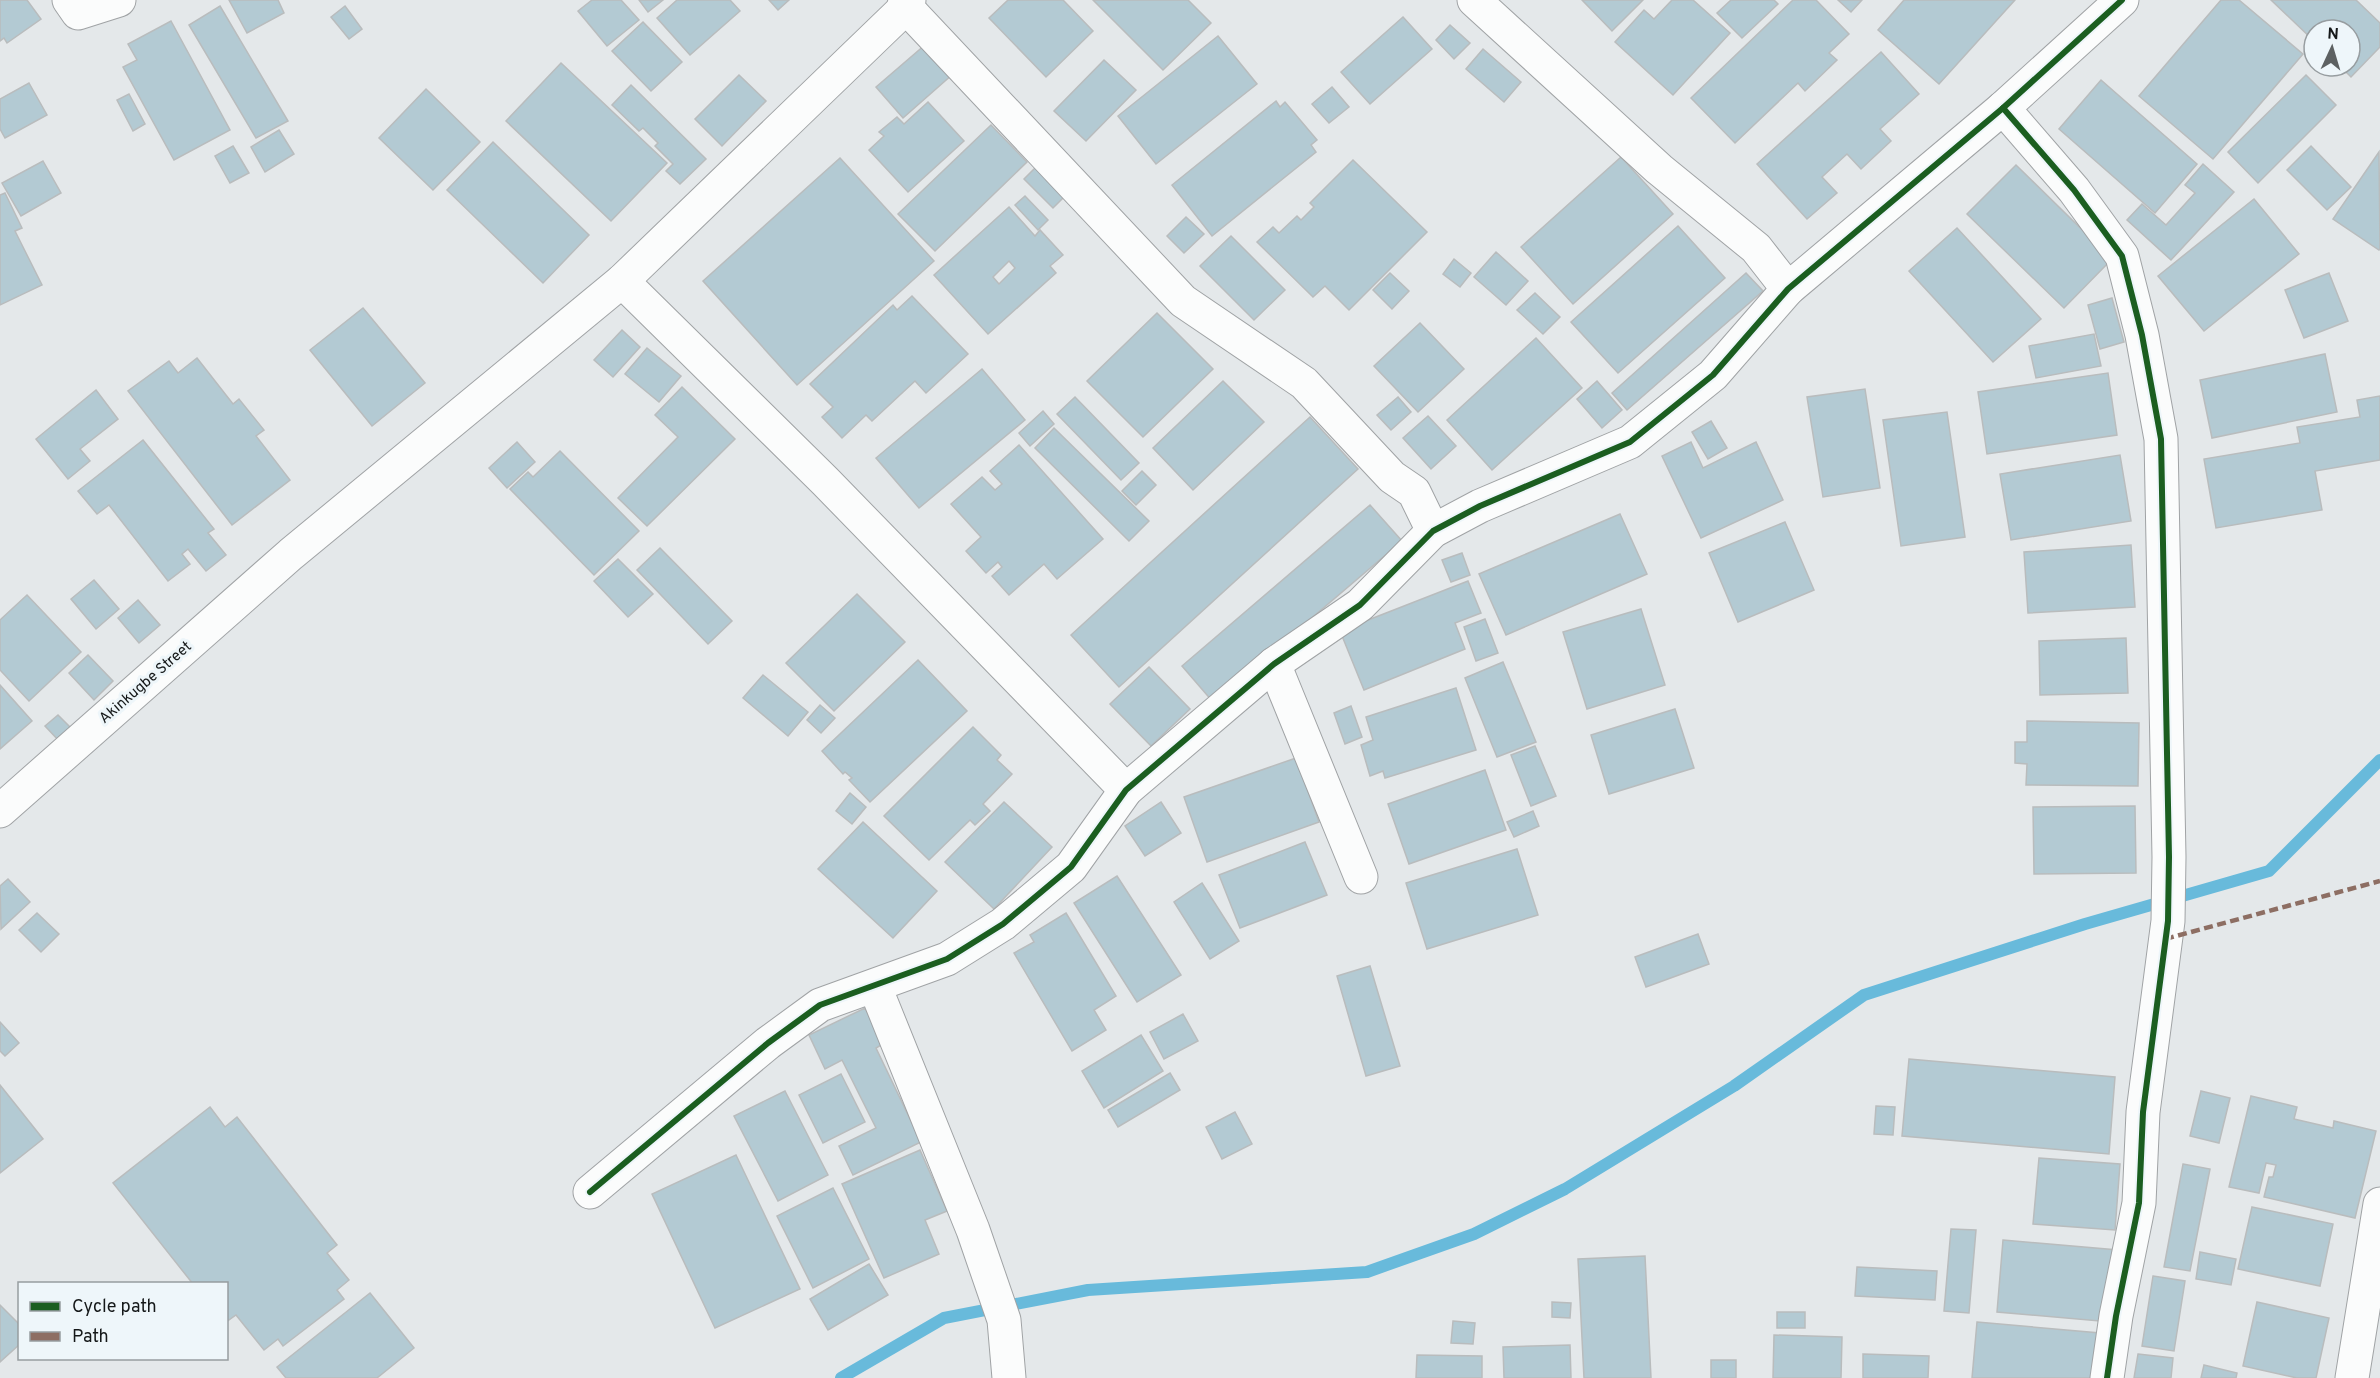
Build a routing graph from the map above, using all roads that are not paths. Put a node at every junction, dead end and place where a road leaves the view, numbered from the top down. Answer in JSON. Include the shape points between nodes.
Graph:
{"nodes":[{"id":1,"x":69,"y":0,"type":"edge"},
{"id":2,"x":119,"y":0,"type":"edge"},
{"id":3,"x":1474,"y":0,"type":"edge"},
{"id":4,"x":2122,"y":0,"type":"edge"},
{"id":5,"x":906,"y":2,"type":"edge"},
{"id":6,"x":2003,"y":108,"type":"junction"},
{"id":7,"x":622,"y":281,"type":"junction"},
{"id":8,"x":1788,"y":289,"type":"junction"},
{"id":9,"x":1433,"y":531,"type":"junction"},
{"id":10,"x":1274,"y":664,"type":"junction"},
{"id":11,"x":1126,"y":790,"type":"junction"},
{"id":12,"x":0,"y":811,"type":"edge"},
{"id":13,"x":1361,"y":877,"type":"dead end"},
{"id":14,"x":875,"y":987,"type":"junction"},
{"id":15,"x":590,"y":1192,"type":"dead end"},
{"id":16,"x":2380,"y":1204,"type":"edge"},
{"id":17,"x":1009,"y":1378,"type":"edge"},
{"id":18,"x":2107,"y":1378,"type":"edge"},
{"id":19,"x":2352,"y":1378,"type":"edge"}],
"edges":[{"from":1,"to":2,"type":"street","via":[[78,13]]},
{"from":3,"to":8,"type":"street","via":[[1659,169],[1756,248]]},
{"from":4,"to":6,"type":"street"},
{"from":5,"to":7,"type":"street","name":"Akinkugbe Street","via":[[901,12]]},
{"from":5,"to":9,"type":"street","via":[[1183,301],[1304,383],[1392,477],[1414,492]]},
{"from":6,"to":8,"type":"street"},
{"from":6,"to":18,"type":"street","via":[[2074,190],[2122,256],[2142,335],[2161,439],[2168,921],[2143,1112],[2139,1203]]},
{"from":7,"to":11,"type":"street","via":[[825,481]]},
{"from":7,"to":12,"type":"street","name":"Akinkugbe Street","via":[[291,554]]},
{"from":8,"to":9,"type":"street","via":[[1713,375],[1630,442],[1480,506]]},
{"from":9,"to":10,"type":"street","via":[[1360,605]]},
{"from":10,"to":11,"type":"street"},
{"from":10,"to":13,"type":"street"},
{"from":11,"to":14,"type":"street","via":[[1071,867],[1003,924],[947,959]]},
{"from":14,"to":15,"type":"street","via":[[820,1005],[768,1043]]},
{"from":14,"to":17,"type":"street","via":[[973,1230],[1004,1320]]},
{"from":16,"to":19,"type":"street"}]}
